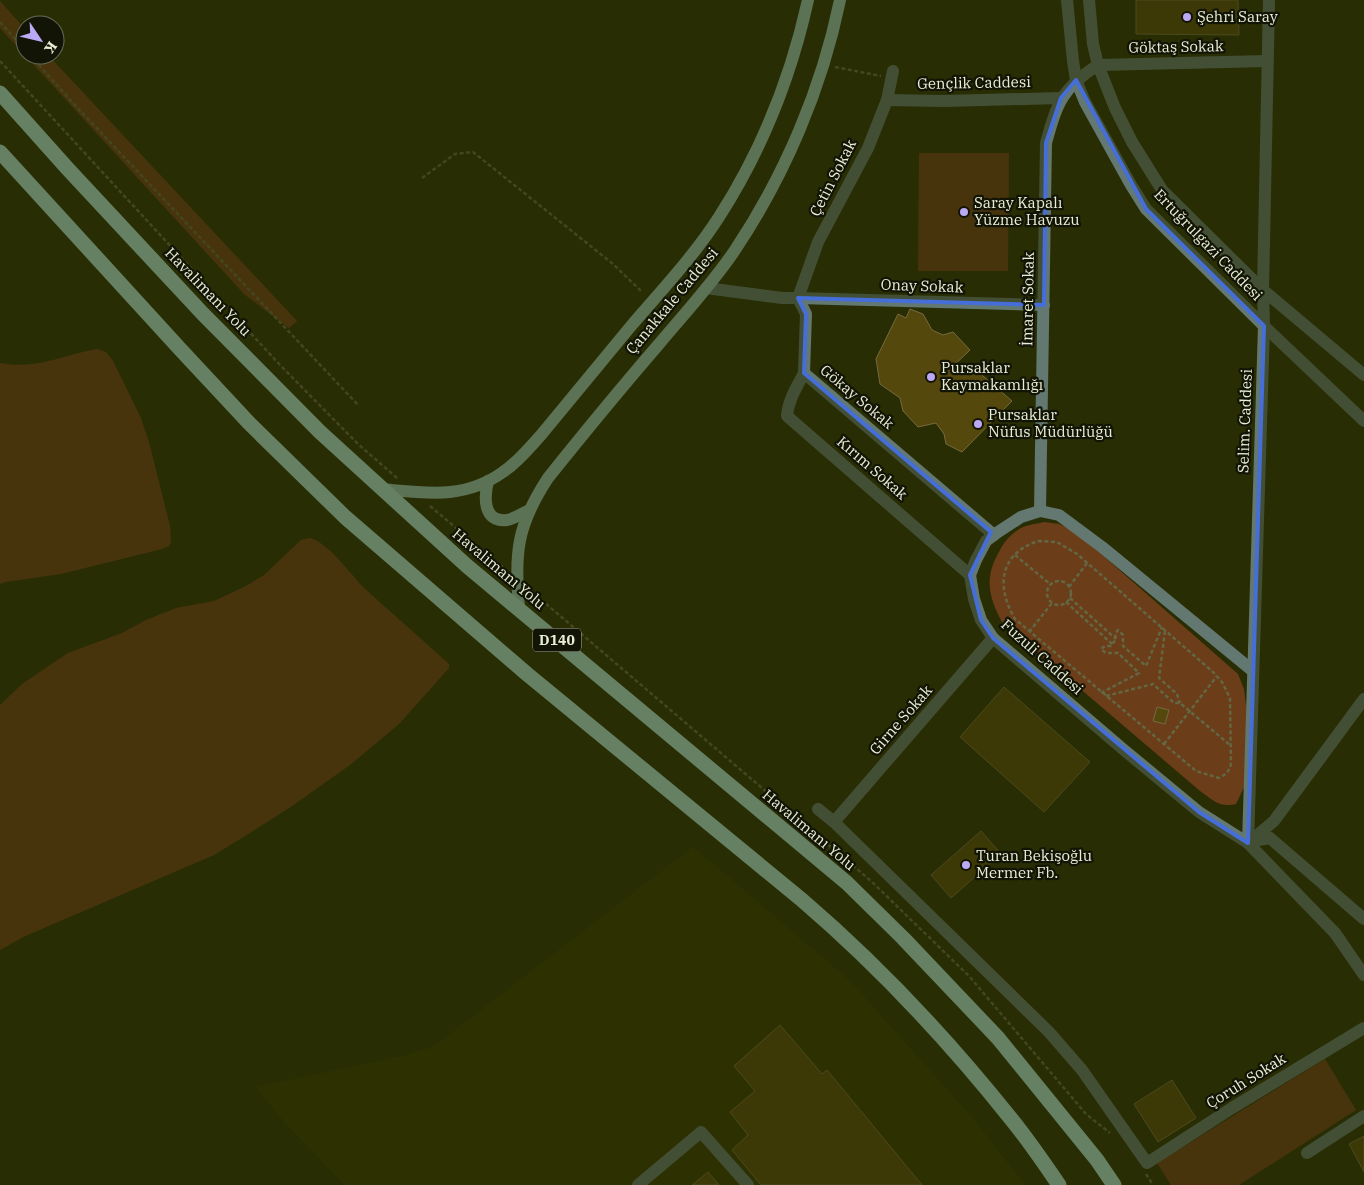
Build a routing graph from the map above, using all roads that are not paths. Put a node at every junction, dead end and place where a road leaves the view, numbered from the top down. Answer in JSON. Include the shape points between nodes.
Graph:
{"nodes":[{"id":1,"x":808,"y":0,"type":"edge"},
{"id":2,"x":840,"y":0,"type":"edge"},
{"id":3,"x":1067,"y":0,"type":"edge"},
{"id":4,"x":1089,"y":0,"type":"edge"},
{"id":5,"x":1269,"y":0,"type":"edge"},
{"id":6,"x":1268,"y":60,"type":"junction"},
{"id":7,"x":1093,"y":68,"type":"junction"},
{"id":8,"x":892,"y":75,"type":"road end"},
{"id":9,"x":1076,"y":80,"type":"junction"},
{"id":10,"x":0,"y":93,"type":"edge"},
{"id":11,"x":1061,"y":98,"type":"junction"},
{"id":12,"x":887,"y":100,"type":"junction"},
{"id":13,"x":0,"y":152,"type":"edge"},
{"id":14,"x":706,"y":288,"type":"junction"},
{"id":15,"x":1263,"y":290,"type":"junction"},
{"id":16,"x":798,"y":298,"type":"junction"},
{"id":17,"x":1044,"y":305,"type":"junction"},
{"id":18,"x":1264,"y":326,"type":"junction"},
{"id":19,"x":804,"y":373,"type":"junction"},
{"id":20,"x":1364,"y":375,"type":"edge"},
{"id":21,"x":1364,"y":422,"type":"edge"},
{"id":22,"x":488,"y":481,"type":"junction"},
{"id":23,"x":381,"y":488,"type":"junction"},
{"id":24,"x":529,"y":510,"type":"junction"},
{"id":25,"x":1040,"y":512,"type":"junction"},
{"id":26,"x":994,"y":535,"type":"junction"},
{"id":27,"x":970,"y":575,"type":"junction"},
{"id":28,"x":519,"y":608,"type":"junction"},
{"id":29,"x":993,"y":638,"type":"junction"},
{"id":30,"x":1253,"y":671,"type":"junction"},
{"id":31,"x":1364,"y":699,"type":"edge"},
{"id":32,"x":818,"y":809,"type":"dead end"},
{"id":33,"x":834,"y":822,"type":"junction"},
{"id":34,"x":1248,"y":843,"type":"junction"},
{"id":35,"x":1364,"y":920,"type":"edge"},
{"id":36,"x":1364,"y":975,"type":"edge"},
{"id":37,"x":1364,"y":1028,"type":"edge"},
{"id":38,"x":1364,"y":1116,"type":"edge"},
{"id":39,"x":1306,"y":1153,"type":"dead end"},
{"id":40,"x":1051,"y":1179,"type":"edge"},
{"id":41,"x":638,"y":1185,"type":"edge"},
{"id":42,"x":748,"y":1185,"type":"edge"},
{"id":43,"x":1059,"y":1185,"type":"edge"},
{"id":44,"x":1114,"y":1185,"type":"edge"}],
"edges":[{"from":1,"to":22,"type":"main road","name":"Çanakkale Caddesi","via":[[793,60],[771,120],[746,172],[714,224],[688,260],[541,435],[519,459]]},
{"from":2,"to":14,"type":"main road","name":"Çanakkale Caddesi","via":[[824,65],[795,140],[772,188],[734,252]]},
{"from":3,"to":9,"type":"street","name":"Ertuğrulgazi Caddesi"},
{"from":4,"to":7,"type":"street","name":"Ertuğrulgazi Caddesi"},
{"from":5,"to":6,"type":"street","name":"Selim. Caddesi"},
{"from":6,"to":7,"type":"street","name":"Göktaş Sokak"},
{"from":6,"to":15,"type":"street","name":"Selim. Caddesi"},
{"from":7,"to":9,"type":"street","name":"İmaret Sokak"},
{"from":7,"to":15,"type":"street","name":"Ertuğrulgazi Caddesi","via":[[1162,190]]},
{"from":8,"to":12,"type":"street","name":"Çetin Sokak"},
{"from":9,"to":11,"type":"street","name":"İmaret Sokak"},
{"from":9,"to":18,"type":"street","name":"Ertuğrulgazi Caddesi","via":[[1085,102],[1146,209]]},
{"from":10,"to":23,"type":"highway","name":"Havalimanı Yolu","number":"D140","via":[[203,314],[320,432]]},
{"from":11,"to":12,"type":"street","name":"Gençlik Caddesi"},
{"from":11,"to":17,"type":"street","name":"İmaret Sokak","via":[[1046,143]]},
{"from":12,"to":16,"type":"street","name":"Çetin Sokak","via":[[868,148],[818,242]]},
{"from":13,"to":40,"type":"highway","number":"D140","via":[[180,349],[345,517],[519,668],[802,900],[870,963],[941,1036],[1013,1121]]},
{"from":14,"to":16,"type":"street"},
{"from":14,"to":24,"type":"main road","name":"Çanakkale Caddesi","via":[[552,472]]},
{"from":15,"to":18,"type":"street","name":"Selim. Caddesi"},
{"from":15,"to":20,"type":"street","name":"Ertuğrulgazi Caddesi"},
{"from":16,"to":17,"type":"street","name":"Onay Sokak"},
{"from":16,"to":19,"type":"street","name":"Gökay Sokak","via":[[806,314]]},
{"from":17,"to":25,"type":"street","name":"İmaret Sokak"},
{"from":18,"to":21,"type":"street","name":"Ertuğrulgazi Caddesi"},
{"from":18,"to":30,"type":"street","name":"Selim. Caddesi"},
{"from":19,"to":26,"type":"street","name":"Gökay Sokak"},
{"from":19,"to":27,"type":"street","name":"Kırım Sokak","via":[[787,416]]},
{"from":22,"to":23,"type":"main road","name":"Çanakkale Caddesi","via":[[445,493]]},
{"from":22,"to":24,"type":"main road","via":[[485,494],[490,514],[507,520]]},
{"from":23,"to":28,"type":"highway","name":"Havalimanı Yolu","number":"D140","via":[[466,566]]},
{"from":24,"to":28,"type":"main road","name":"Çanakkale Caddesi","via":[[517,558]]},
{"from":25,"to":26,"type":"street","via":[[1021,517]]},
{"from":25,"to":30,"type":"street","via":[[1058,514]]},
{"from":26,"to":27,"type":"street","via":[[986,541]]},
{"from":27,"to":29,"type":"street","name":"Fuzuli Caddesi","via":[[981,620]]},
{"from":28,"to":44,"type":"highway","name":"Havalimanı Yolu","number":"D140","via":[[854,890],[998,1038],[1098,1160]]},
{"from":29,"to":33,"type":"street","name":"Girne Sokak"},
{"from":29,"to":34,"type":"street","name":"Fuzuli Caddesi","via":[[1192,806]]},
{"from":30,"to":34,"type":"street","name":"Selim. Caddesi"},
{"from":31,"to":34,"type":"street","via":[[1274,822]]},
{"from":32,"to":33,"type":"street"},
{"from":33,"to":37,"type":"street","name":"Çoruh Sokak","via":[[1049,1032],[1082,1070],[1145,1167],[1232,1108]]},
{"from":34,"to":35,"type":"street","via":[[1270,838]]},
{"from":34,"to":36,"type":"street","name":"Fuzuli Caddesi","via":[[1335,933]]},
{"from":38,"to":39,"type":"street"},
{"from":40,"to":43,"type":"highway","number":"D140"},
{"from":41,"to":42,"type":"street","via":[[700,1132]]}]}
